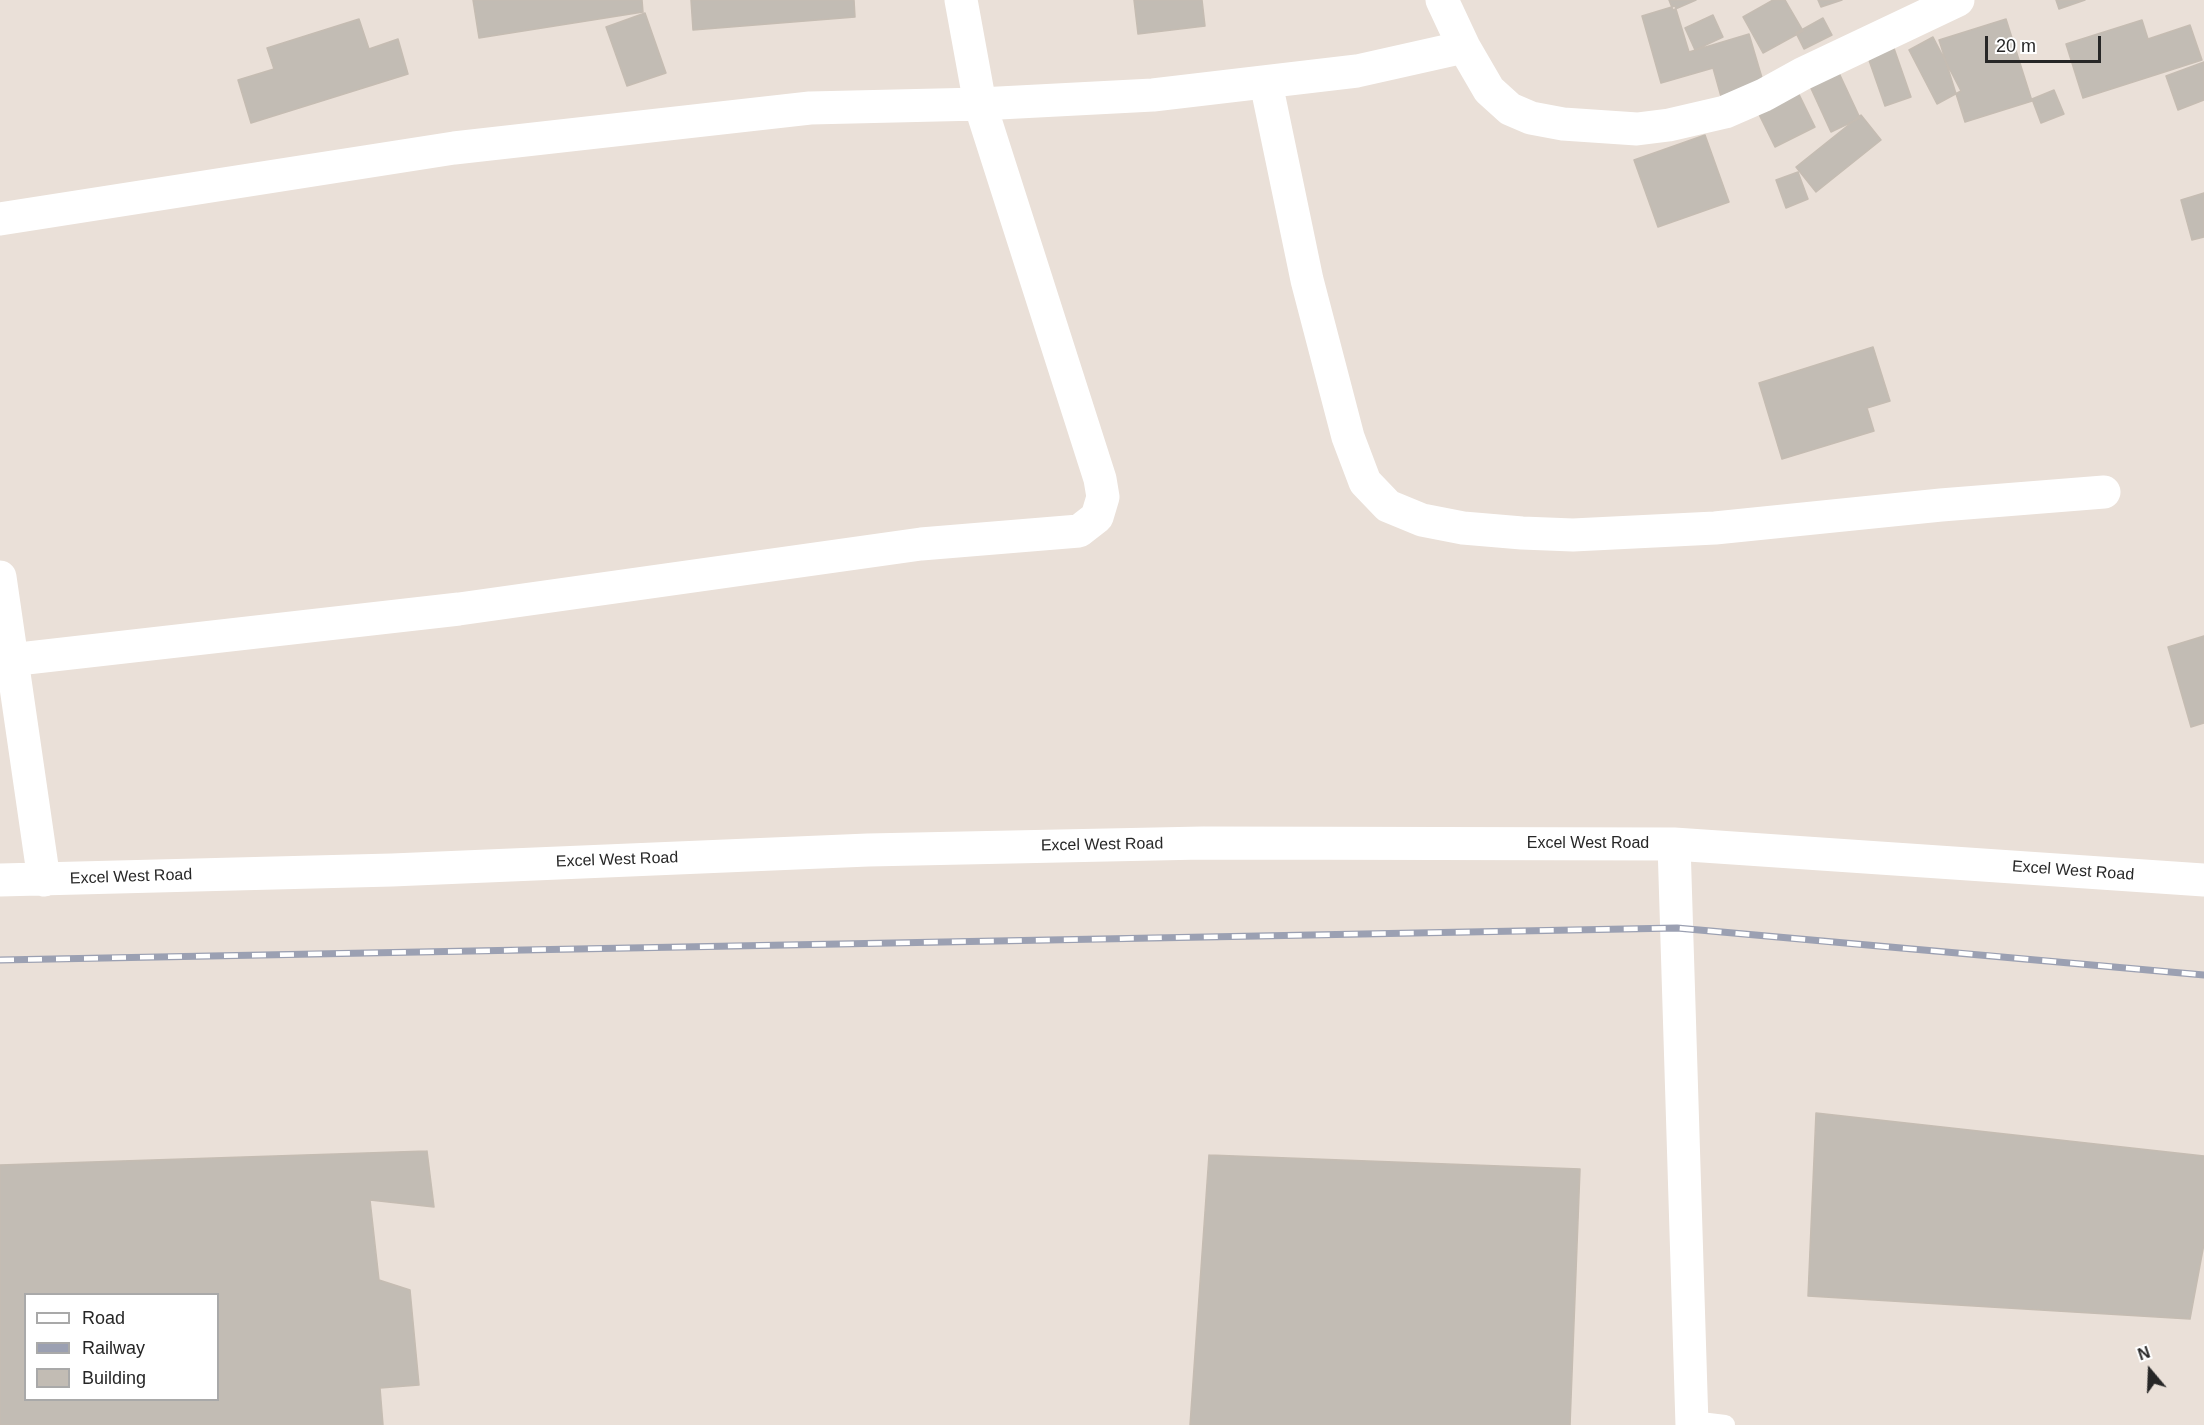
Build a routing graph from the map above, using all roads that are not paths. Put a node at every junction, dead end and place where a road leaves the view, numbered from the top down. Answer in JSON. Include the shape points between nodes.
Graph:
{"nodes":[{"id":1,"x":961,"y":0,"type":"edge"},
{"id":2,"x":1442,"y":0,"type":"edge"},
{"id":3,"x":1958,"y":0,"type":"edge"},
{"id":4,"x":1464,"y":47,"type":"junction"},
{"id":5,"x":1266,"y":82,"type":"junction"},
{"id":6,"x":980,"y":104,"type":"junction"},
{"id":7,"x":0,"y":219,"type":"edge"},
{"id":8,"x":2104,"y":492,"type":"dead end"},
{"id":9,"x":0,"y":578,"type":"edge"},
{"id":10,"x":6,"y":660,"type":"edge"},
{"id":11,"x":1674,"y":844,"type":"junction"},
{"id":12,"x":44,"y":879,"type":"junction"},
{"id":13,"x":0,"y":880,"type":"edge"},
{"id":14,"x":2204,"y":880,"type":"edge"},
{"id":15,"x":1692,"y":1423,"type":"edge"},
{"id":16,"x":1725,"y":1425,"type":"edge"}],
"edges":[{"from":1,"to":6,"type":"street"},
{"from":2,"to":4,"type":"street"},
{"from":3,"to":4,"type":"street","via":[[1764,95],[1725,112],[1669,126],[1637,129],[1531,118],[1510,109],[1489,90]]},
{"from":4,"to":5,"type":"street","via":[[1357,71]]},
{"from":5,"to":6,"type":"street","via":[[1153,95]]},
{"from":5,"to":8,"type":"street","via":[[1307,280],[1348,437],[1365,482],[1388,506],[1422,520],[1463,528],[1574,535],[1715,528]]},
{"from":6,"to":7,"type":"street","via":[[810,108],[454,148]]},
{"from":6,"to":10,"type":"street","via":[[1100,479],[1103,497],[1097,517],[1079,531],[921,544],[459,609]]},
{"from":9,"to":10,"type":"street"},
{"from":10,"to":12,"type":"street"},
{"from":11,"to":12,"type":"street","name":"Excel West Road","via":[[1203,843],[868,850],[392,870]]},
{"from":11,"to":14,"type":"street","name":"Excel West Road"},
{"from":11,"to":15,"type":"street"},
{"from":12,"to":13,"type":"street","name":"Excel West Road"},
{"from":15,"to":16,"type":"lane"}]}
